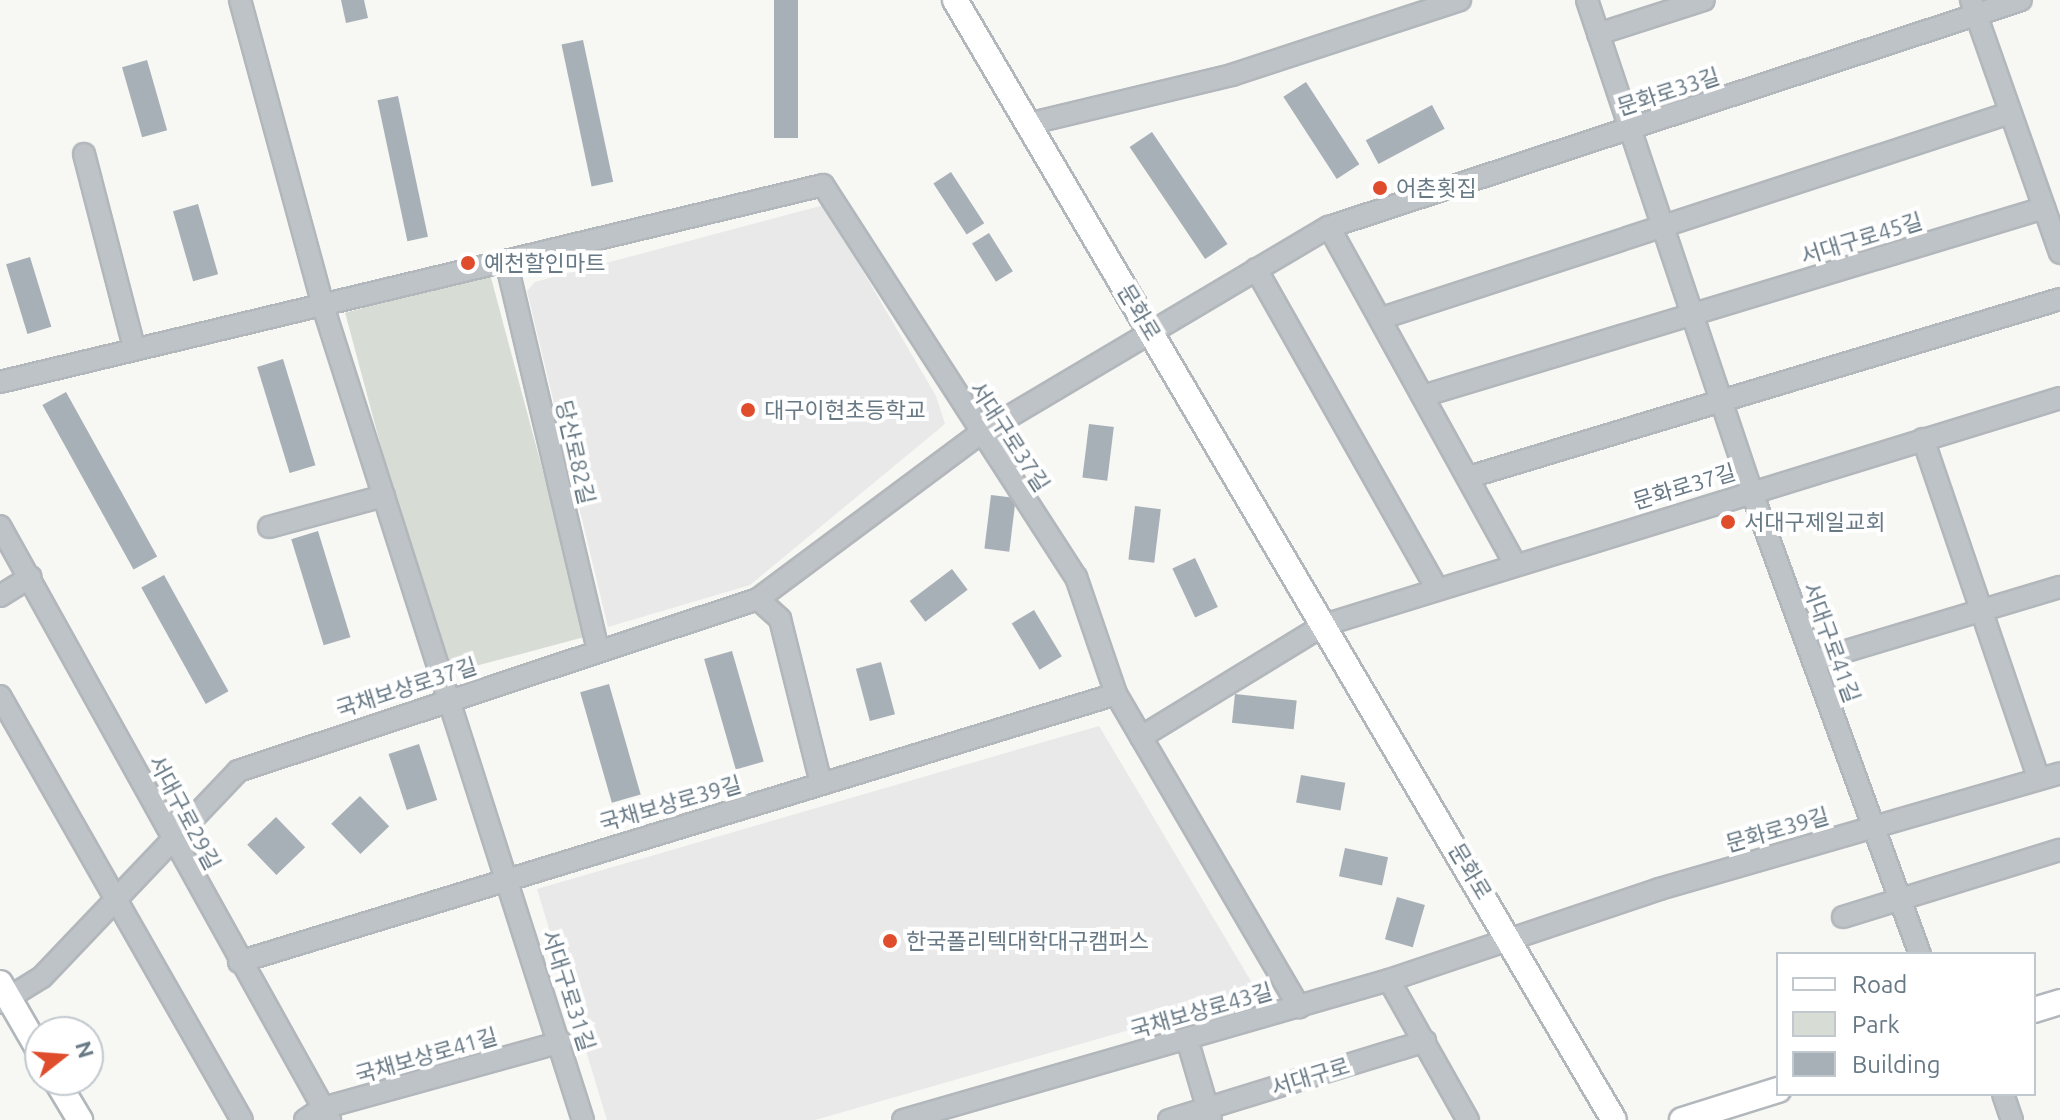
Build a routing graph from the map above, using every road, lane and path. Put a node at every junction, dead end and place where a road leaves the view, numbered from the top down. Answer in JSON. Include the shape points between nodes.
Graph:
{"nodes":[{"id":1,"x":240,"y":0,"type":"edge"},
{"id":2,"x":955,"y":0,"type":"edge"},
{"id":3,"x":1460,"y":0,"type":"edge"},
{"id":4,"x":1587,"y":0,"type":"edge"},
{"id":5,"x":1704,"y":0,"type":"edge"},
{"id":6,"x":2021,"y":0,"type":"edge"},
{"id":7,"x":1973,"y":8,"type":"edge"},
{"id":8,"x":1598,"y":34,"type":"junction"},
{"id":9,"x":2010,"y":113,"type":"junction"},
{"id":10,"x":1028,"y":124,"type":"junction"},
{"id":11,"x":1631,"y":129,"type":"junction"},
{"id":12,"x":84,"y":154,"type":"dead end"},
{"id":13,"x":2044,"y":208,"type":"junction"},
{"id":14,"x":1662,"y":226,"type":"junction"},
{"id":15,"x":1329,"y":227,"type":"junction"},
{"id":16,"x":2060,"y":253,"type":"edge"},
{"id":17,"x":507,"y":265,"type":"junction"},
{"id":18,"x":1256,"y":269,"type":"junction"},
{"id":19,"x":2060,"y":299,"type":"edge"},
{"id":20,"x":323,"y":306,"type":"junction"},
{"id":21,"x":1692,"y":314,"type":"junction"},
{"id":22,"x":1382,"y":318,"type":"junction"},
{"id":23,"x":1150,"y":330,"type":"junction"},
{"id":24,"x":134,"y":348,"type":"junction"},
{"id":25,"x":0,"y":382,"type":"edge"},
{"id":26,"x":1426,"y":395,"type":"junction"},
{"id":27,"x":2060,"y":398,"type":"edge"},
{"id":28,"x":1721,"y":401,"type":"junction"},
{"id":29,"x":978,"y":435,"type":"junction"},
{"id":30,"x":1923,"y":439,"type":"junction"},
{"id":31,"x":1469,"y":477,"type":"junction"},
{"id":32,"x":1751,"y":490,"type":"junction"},
{"id":33,"x":384,"y":496,"type":"junction"},
{"id":34,"x":0,"y":526,"type":"edge"},
{"id":35,"x":269,"y":527,"type":"dead end"},
{"id":36,"x":1515,"y":564,"type":"junction"},
{"id":37,"x":30,"y":577,"type":"junction"},
{"id":38,"x":2060,"y":587,"type":"edge"},
{"id":39,"x":1437,"y":589,"type":"junction"},
{"id":40,"x":0,"y":596,"type":"edge"},
{"id":41,"x":758,"y":599,"type":"junction"},
{"id":42,"x":1982,"y":611,"type":"junction"},
{"id":43,"x":1324,"y":625,"type":"junction"},
{"id":44,"x":598,"y":650,"type":"junction"},
{"id":45,"x":1813,"y":661,"type":"junction"},
{"id":46,"x":1116,"y":694,"type":"junction"},
{"id":47,"x":0,"y":696,"type":"edge"},
{"id":48,"x":449,"y":698,"type":"junction"},
{"id":49,"x":1141,"y":737,"type":"junction"},
{"id":50,"x":2060,"y":773,"type":"edge"},
{"id":51,"x":2039,"y":779,"type":"junction"},
{"id":52,"x":821,"y":784,"type":"junction"},
{"id":53,"x":1875,"y":825,"type":"junction"},
{"id":54,"x":172,"y":838,"type":"junction"},
{"id":55,"x":2060,"y":850,"type":"edge"},
{"id":56,"x":507,"y":876,"type":"junction"},
{"id":57,"x":114,"y":896,"type":"junction"},
{"id":58,"x":1900,"y":900,"type":"junction"},
{"id":59,"x":1843,"y":917,"type":"dead end"},
{"id":60,"x":1512,"y":941,"type":"junction"},
{"id":61,"x":1919,"y":952,"type":"edge"},
{"id":62,"x":239,"y":962,"type":"junction"},
{"id":63,"x":1389,"y":980,"type":"junction"},
{"id":64,"x":3,"y":994,"type":"edge"},
{"id":65,"x":2060,"y":1002,"type":"edge"},
{"id":66,"x":1299,"y":1007,"type":"junction"},
{"id":67,"x":2036,"y":1009,"type":"edge"},
{"id":68,"x":24,"y":1027,"type":"edge"},
{"id":69,"x":1187,"y":1039,"type":"junction"},
{"id":70,"x":1425,"y":1041,"type":"junction"},
{"id":71,"x":561,"y":1042,"type":"junction"},
{"id":72,"x":1776,"y":1091,"type":"edge"},
{"id":73,"x":66,"y":1096,"type":"edge"},
{"id":74,"x":2004,"y":1096,"type":"edge"},
{"id":75,"x":327,"y":1114,"type":"edge"},
{"id":76,"x":1209,"y":1114,"type":"edge"},
{"id":77,"x":80,"y":1120,"type":"edge"},
{"id":78,"x":242,"y":1120,"type":"edge"},
{"id":79,"x":305,"y":1120,"type":"edge"},
{"id":80,"x":583,"y":1120,"type":"edge"},
{"id":81,"x":903,"y":1120,"type":"edge"},
{"id":82,"x":1169,"y":1120,"type":"edge"},
{"id":83,"x":1468,"y":1120,"type":"edge"},
{"id":84,"x":1614,"y":1120,"type":"edge"},
{"id":85,"x":1682,"y":1120,"type":"edge"},
{"id":86,"x":2012,"y":1120,"type":"edge"}],
"edges":[{"from":1,"to":20,"type":"street","name":"서대구로31길"},
{"from":2,"to":10,"type":"main road","name":"문화로"},
{"from":3,"to":10,"type":"street","via":[[1232,75]]},
{"from":4,"to":8,"type":"street","name":"서대구로41길"},
{"from":5,"to":8,"type":"street"},
{"from":6,"to":7,"type":"street","name":"문화로33길"},
{"from":7,"to":9,"type":"street"},
{"from":7,"to":11,"type":"street","name":"문화로33길"},
{"from":8,"to":11,"type":"street","name":"서대구로41길"},
{"from":9,"to":13,"type":"street"},
{"from":9,"to":14,"type":"street"},
{"from":10,"to":23,"type":"main road","name":"문화로"},
{"from":11,"to":14,"type":"street","name":"서대구로41길"},
{"from":11,"to":15,"type":"street","name":"문화로33길"},
{"from":12,"to":24,"type":"street"},
{"from":13,"to":16,"type":"street"},
{"from":13,"to":21,"type":"street","name":"서대구로45길"},
{"from":14,"to":21,"type":"street","name":"서대구로41길"},
{"from":14,"to":22,"type":"street"},
{"from":15,"to":18,"type":"street","name":"문화로33길"},
{"from":15,"to":22,"type":"street"},
{"from":17,"to":20,"type":"street"},
{"from":17,"to":29,"type":"street","name":"서대구로37길","via":[[823,185]]},
{"from":17,"to":44,"type":"street","name":"당산로82길"},
{"from":18,"to":23,"type":"street","name":"문화로33길"},
{"from":18,"to":39,"type":"street"},
{"from":19,"to":28,"type":"street"},
{"from":20,"to":24,"type":"street"},
{"from":20,"to":33,"type":"street","name":"서대구로31길"},
{"from":21,"to":26,"type":"street"},
{"from":21,"to":28,"type":"street","name":"서대구로41길"},
{"from":22,"to":26,"type":"street"},
{"from":23,"to":29,"type":"street","name":"국채보상로37길"},
{"from":23,"to":43,"type":"main road","name":"문화로"},
{"from":24,"to":25,"type":"street"},
{"from":26,"to":31,"type":"street"},
{"from":27,"to":30,"type":"street","name":"문화로37길"},
{"from":28,"to":31,"type":"street"},
{"from":28,"to":32,"type":"street","name":"서대구로41길"},
{"from":29,"to":41,"type":"street","name":"국채보상로37길"},
{"from":29,"to":46,"type":"street","name":"서대구로37길","via":[[1076,577]]},
{"from":30,"to":32,"type":"street","name":"문화로37길"},
{"from":30,"to":42,"type":"street"},
{"from":31,"to":36,"type":"street"},
{"from":32,"to":36,"type":"street","name":"문화로37길"},
{"from":32,"to":45,"type":"street","name":"서대구로41길"},
{"from":33,"to":35,"type":"street"},
{"from":33,"to":48,"type":"street","name":"서대구로31길"},
{"from":34,"to":37,"type":"street","name":"서대구로29길"},
{"from":36,"to":39,"type":"street","name":"문화로37길"},
{"from":37,"to":40,"type":"street"},
{"from":37,"to":54,"type":"street","name":"서대구로29길"},
{"from":38,"to":42,"type":"street"},
{"from":39,"to":43,"type":"street","name":"문화로37길"},
{"from":41,"to":44,"type":"street","name":"국채보상로37길"},
{"from":41,"to":52,"type":"street","via":[[780,619]]},
{"from":42,"to":45,"type":"street"},
{"from":42,"to":51,"type":"street"},
{"from":43,"to":49,"type":"street"},
{"from":43,"to":60,"type":"main road","name":"문화로"},
{"from":44,"to":48,"type":"street","name":"국채보상로37길"},
{"from":45,"to":53,"type":"street","name":"서대구로41길"},
{"from":46,"to":49,"type":"street","name":"서대구로37길"},
{"from":46,"to":52,"type":"street","name":"국채보상로39길"},
{"from":47,"to":57,"type":"street"},
{"from":48,"to":54,"type":"street","name":"국채보상로37길","via":[[238,771]]},
{"from":48,"to":56,"type":"street","name":"서대구로31길"},
{"from":49,"to":66,"type":"street","name":"서대구로37길"},
{"from":50,"to":51,"type":"street","name":"문화로39길"},
{"from":51,"to":53,"type":"street","name":"문화로39길"},
{"from":52,"to":56,"type":"street","name":"국채보상로39길"},
{"from":53,"to":58,"type":"street","name":"서대구로41길"},
{"from":53,"to":60,"type":"street","name":"문화로39길"},
{"from":54,"to":57,"type":"street","name":"국채보상로37길"},
{"from":54,"to":62,"type":"street","name":"서대구로29길"},
{"from":55,"to":58,"type":"street"},
{"from":56,"to":62,"type":"street","name":"국채보상로39길"},
{"from":56,"to":71,"type":"street","name":"서대구로31길"},
{"from":57,"to":64,"type":"street","name":"국채보상로37길","via":[[42,977]]},
{"from":57,"to":78,"type":"street"},
{"from":58,"to":59,"type":"street"},
{"from":58,"to":61,"type":"street","name":"서대구로41길"},
{"from":60,"to":63,"type":"street","name":"국채보상로43길"},
{"from":60,"to":84,"type":"main road","name":"문화로"},
{"from":62,"to":75,"type":"street","name":"서대구로29길"},
{"from":63,"to":66,"type":"street","name":"국채보상로43길"},
{"from":63,"to":70,"type":"street"},
{"from":64,"to":68,"type":"main road"},
{"from":65,"to":67,"type":"main road"},
{"from":66,"to":69,"type":"street","name":"국채보상로43길"},
{"from":69,"to":76,"type":"street"},
{"from":69,"to":81,"type":"street","name":"국채보상로43길"},
{"from":70,"to":76,"type":"street","name":"서대구로"},
{"from":70,"to":83,"type":"street"},
{"from":71,"to":75,"type":"street","name":"국채보상로41길"},
{"from":71,"to":80,"type":"street","name":"서대구로31길"},
{"from":72,"to":85,"type":"main road"},
{"from":73,"to":77,"type":"main road"},
{"from":74,"to":86,"type":"street"},
{"from":75,"to":79,"type":"street","name":"국채보상로41길"},
{"from":76,"to":82,"type":"street","name":"서대구로"}]}
